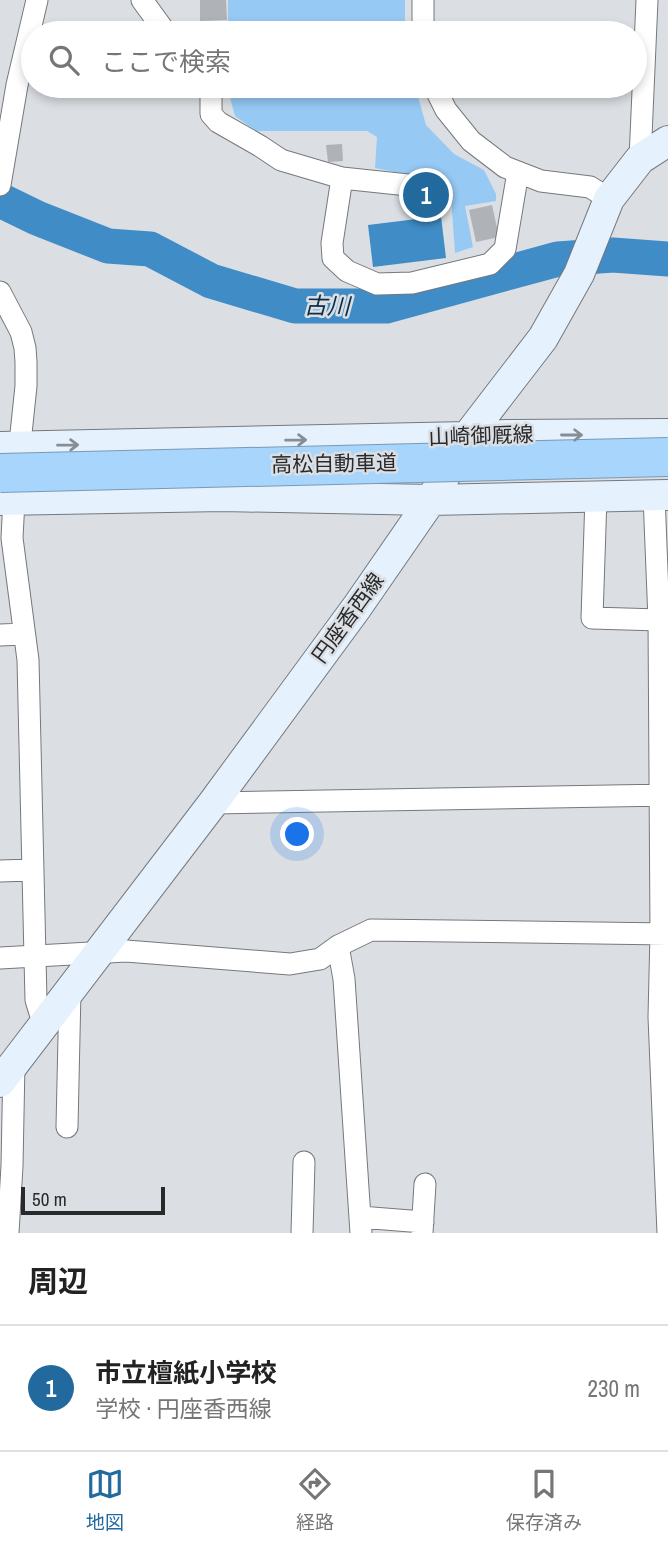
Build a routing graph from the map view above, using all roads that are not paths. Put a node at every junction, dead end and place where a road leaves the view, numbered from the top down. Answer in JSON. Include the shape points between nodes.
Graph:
{"nodes":[{"id":1,"x":37,"y":0,"type":"edge"},
{"id":2,"x":142,"y":0,"type":"edge"},
{"id":3,"x":423,"y":0,"type":"edge"},
{"id":4,"x":647,"y":0,"type":"edge"},
{"id":5,"x":30,"y":21,"type":"edge"},
{"id":6,"x":157,"y":21,"type":"edge"},
{"id":7,"x":423,"y":21,"type":"edge"},
{"id":8,"x":646,"y":21,"type":"edge"},
{"id":9,"x":21,"y":47,"type":"edge"},
{"id":10,"x":9,"y":82,"type":"edge"},
{"id":11,"x":211,"y":98,"type":"edge"},
{"id":12,"x":440,"y":98,"type":"edge"},
{"id":13,"x":643,"y":98,"type":"edge"},
{"id":14,"x":668,"y":141,"type":"edge"},
{"id":15,"x":640,"y":159,"type":"junction"},
{"id":16,"x":517,"y":172,"type":"junction"},
{"id":17,"x":342,"y":178,"type":"junction"},
{"id":18,"x":0,"y":184,"type":"edge"},
{"id":19,"x":408,"y":185,"type":"dead end"},
{"id":20,"x":609,"y":199,"type":"junction"},
{"id":21,"x":0,"y":292,"type":"edge"},
{"id":22,"x":668,"y":434,"type":"edge"},
{"id":23,"x":467,"y":437,"type":"junction"},
{"id":24,"x":668,"y":457,"type":"edge"},
{"id":25,"x":6,"y":477,"type":"edge"},
{"id":26,"x":663,"y":491,"type":"edge"},
{"id":27,"x":596,"y":497,"type":"junction"},
{"id":28,"x":431,"y":500,"type":"junction"},
{"id":29,"x":659,"y":621,"type":"junction"},
{"id":30,"x":24,"y":634,"type":"junction"},
{"id":31,"x":0,"y":635,"type":"edge"},
{"id":32,"x":664,"y":795,"type":"edge"},
{"id":33,"x":213,"y":803,"type":"junction"},
{"id":34,"x":32,"y":870,"type":"junction"},
{"id":35,"x":0,"y":871,"type":"edge"},
{"id":36,"x":665,"y":934,"type":"edge"},
{"id":37,"x":338,"y":946,"type":"junction"},
{"id":38,"x":99,"y":953,"type":"junction"},
{"id":39,"x":34,"y":957,"type":"junction"},
{"id":40,"x":0,"y":958,"type":"edge"},
{"id":41,"x":70,"y":991,"type":"junction"},
{"id":42,"x":46,"y":1021,"type":"junction"},
{"id":43,"x":7,"y":1072,"type":"edge"},
{"id":44,"x":67,"y":1127,"type":"dead end"},
{"id":45,"x":304,"y":1163,"type":"dead end"},
{"id":46,"x":425,"y":1184,"type":"dead end"},
{"id":47,"x":361,"y":1225,"type":"edge"},
{"id":48,"x":423,"y":1228,"type":"edge"},
{"id":49,"x":8,"y":1233,"type":"edge"},
{"id":50,"x":302,"y":1233,"type":"edge"},
{"id":51,"x":668,"y":1233,"type":"edge"}],
"edges":[{"from":1,"to":5,"type":"street"},
{"from":2,"to":6,"type":"street"},
{"from":3,"to":7,"type":"street"},
{"from":4,"to":8,"type":"street"},
{"from":9,"to":10,"type":"street"},
{"from":10,"to":18,"type":"street"},
{"from":11,"to":17,"type":"street","via":[[211,114],[218,122],[281,160]]},
{"from":12,"to":16,"type":"street","via":[[471,141]]},
{"from":13,"to":15,"type":"street"},
{"from":14,"to":15,"type":"main road","name":"円座香西線"},
{"from":15,"to":20,"type":"main road","name":"円座香西線"},
{"from":16,"to":17,"type":"street","via":[[505,249],[490,264],[412,282],[377,284],[347,271],[333,258]]},
{"from":16,"to":20,"type":"street","via":[[541,181],[590,187]]},
{"from":17,"to":19,"type":"street"},
{"from":20,"to":23,"type":"main road","name":"円座香西線","via":[[579,274],[543,338]]},
{"from":21,"to":25,"type":"street","via":[[25,348],[26,386]]},
{"from":23,"to":22,"type":"main road","name":"山崎御厩線","one_way":true},
{"from":25,"to":23,"type":"main road","name":"山崎御厩線","one_way":true},
{"from":23,"to":28,"type":"main road","name":"円座香西線"},
{"from":24,"to":25,"type":"highway","name":"高松自動車道","bridge":true},
{"from":25,"to":26,"type":"highway","name":"高松自動車道"},
{"from":25,"to":28,"type":"main road","via":[[223,496]]},
{"from":25,"to":30,"type":"street"},
{"from":26,"to":27,"type":"main road"},
{"from":26,"to":29,"type":"street"},
{"from":27,"to":28,"type":"main road"},
{"from":27,"to":29,"type":"street","via":[[593,618]]},
{"from":28,"to":33,"type":"main road","name":"円座香西線"},
{"from":29,"to":32,"type":"street"},
{"from":30,"to":31,"type":"street"},
{"from":30,"to":34,"type":"street"},
{"from":32,"to":33,"type":"street"},
{"from":32,"to":36,"type":"street"},
{"from":33,"to":38,"type":"main road","name":"円座香西線"},
{"from":34,"to":35,"type":"street"},
{"from":34,"to":39,"type":"street"},
{"from":36,"to":37,"type":"street","via":[[371,930]]},
{"from":36,"to":51,"type":"street","via":[[659,1017]]},
{"from":37,"to":38,"type":"street","via":[[320,959],[290,964],[126,951]]},
{"from":37,"to":47,"type":"street"},
{"from":38,"to":39,"type":"street"},
{"from":38,"to":41,"type":"main road","name":"円座香西線"},
{"from":39,"to":40,"type":"street"},
{"from":39,"to":42,"type":"street","via":[[37,1007]]},
{"from":41,"to":42,"type":"main road","name":"円座香西線"},
{"from":41,"to":44,"type":"street"},
{"from":42,"to":43,"type":"main road","name":"円座香西線"},
{"from":43,"to":49,"type":"street","via":[[12,1166]]},
{"from":45,"to":50,"type":"street"},
{"from":46,"to":48,"type":"street"},
{"from":47,"to":48,"type":"street"}]}
